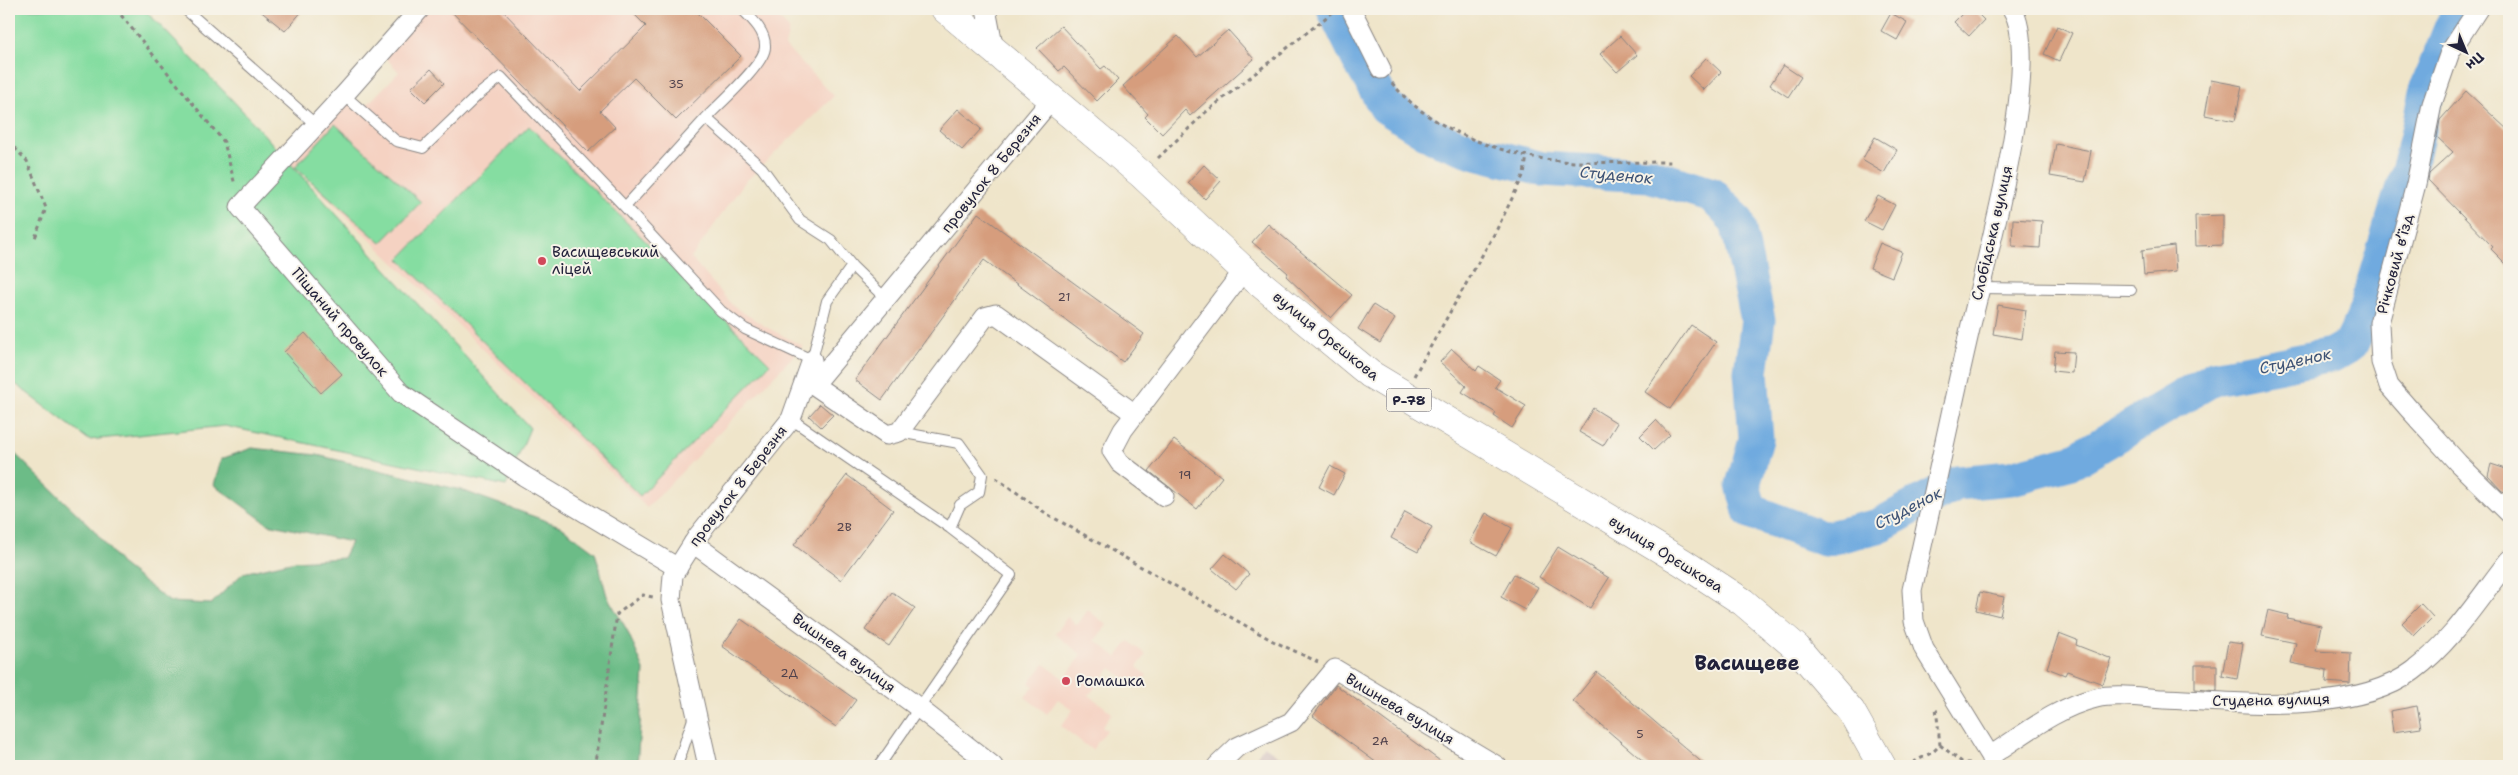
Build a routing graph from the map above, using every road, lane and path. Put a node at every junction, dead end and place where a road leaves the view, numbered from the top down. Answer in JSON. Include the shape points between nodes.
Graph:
{"nodes":[{"id":1,"x":116,"y":9,"type":"edge"},
{"id":2,"x":185,"y":9,"type":"edge"},
{"id":3,"x":420,"y":9,"type":"edge"},
{"id":4,"x":742,"y":9,"type":"edge"},
{"id":5,"x":945,"y":9,"type":"edge"},
{"id":6,"x":986,"y":9,"type":"edge"},
{"id":7,"x":1350,"y":9,"type":"edge"},
{"id":8,"x":2478,"y":9,"type":"edge"},
{"id":9,"x":2014,"y":10,"type":"edge"},
{"id":10,"x":1328,"y":15,"type":"dead end"},
{"id":11,"x":994,"y":50,"type":"junction"},
{"id":12,"x":1381,"y":69,"type":"joint"},
{"id":13,"x":344,"y":95,"type":"junction"},
{"id":14,"x":1052,"y":99,"type":"junction"},
{"id":15,"x":706,"y":118,"type":"junction"},
{"id":16,"x":315,"y":124,"type":"junction"},
{"id":17,"x":9,"y":142,"type":"edge"},
{"id":18,"x":1527,"y":158,"type":"junction"},
{"id":19,"x":1674,"y":162,"type":"dead end"},
{"id":20,"x":1141,"y":174,"type":"junction"},
{"id":21,"x":240,"y":207,"type":"junction"},
{"id":22,"x":626,"y":207,"type":"junction"},
{"id":23,"x":35,"y":238,"type":"dead end"},
{"id":24,"x":852,"y":266,"type":"junction"},
{"id":25,"x":1244,"y":270,"type":"junction"},
{"id":26,"x":1979,"y":288,"type":"junction"},
{"id":27,"x":2132,"y":290,"type":"dead end"},
{"id":28,"x":886,"y":300,"type":"junction"},
{"id":29,"x":812,"y":360,"type":"junction"},
{"id":30,"x":814,"y":385,"type":"junction"},
{"id":31,"x":1405,"y":397,"type":"junction"},
{"id":32,"x":1136,"y":414,"type":"junction"},
{"id":33,"x":791,"y":419,"type":"junction"},
{"id":34,"x":899,"y":432,"type":"junction"},
{"id":35,"x":982,"y":475,"type":"junction"},
{"id":36,"x":1164,"y":496,"type":"dead end"},
{"id":37,"x":2509,"y":513,"type":"edge"},
{"id":38,"x":950,"y":528,"type":"junction"},
{"id":39,"x":693,"y":543,"type":"junction"},
{"id":40,"x":2509,"y":560,"type":"edge"},
{"id":41,"x":678,"y":568,"type":"junction"},
{"id":42,"x":671,"y":600,"type":"junction"},
{"id":43,"x":1334,"y":669,"type":"junction"},
{"id":44,"x":1945,"y":682,"type":"junction"},
{"id":45,"x":918,"y":708,"type":"junction"},
{"id":46,"x":696,"y":710,"type":"junction"},
{"id":47,"x":1940,"y":744,"type":"junction"},
{"id":48,"x":1991,"y":761,"type":"edge"},
{"id":49,"x":576,"y":766,"type":"edge"},
{"id":50,"x":677,"y":766,"type":"edge"},
{"id":51,"x":708,"y":766,"type":"edge"},
{"id":52,"x":878,"y":766,"type":"edge"},
{"id":53,"x":993,"y":766,"type":"edge"},
{"id":54,"x":1217,"y":766,"type":"edge"},
{"id":55,"x":1496,"y":766,"type":"edge"},
{"id":56,"x":1882,"y":766,"type":"edge"},
{"id":57,"x":1906,"y":766,"type":"edge"}],
"edges":[{"from":1,"to":21,"type":"path","via":[[224,142]]},
{"from":2,"to":16,"type":"lane"},
{"from":3,"to":13,"type":"street"},
{"from":4,"to":15,"type":"lane","via":[[759,26],[765,47],[761,60]]},
{"from":5,"to":11,"type":"main road","name":"вулиця Орєшкова","number":"Р-78"},
{"from":6,"to":11,"type":"street"},
{"from":7,"to":12,"type":"street"},
{"from":8,"to":37,"type":"street","name":"Річковий в’їзд","via":[[2450,52],[2432,104],[2416,184],[2379,323],[2381,362],[2389,386],[2458,464]]},
{"from":9,"to":26,"type":"street","name":"Слобідська вулиця","via":[[2022,39],[2019,90],[2010,159]]},
{"from":10,"to":20,"type":"path","via":[[1206,112]]},
{"from":11,"to":14,"type":"main road","name":"вулиця Орєшкова","number":"Р-78"},
{"from":12,"to":18,"type":"path","via":[[1400,94],[1466,139]]},
{"from":13,"to":16,"type":"street"},
{"from":13,"to":22,"type":"lane","via":[[396,141],[423,148],[478,95],[501,78]]},
{"from":14,"to":20,"type":"main road","name":"вулиця Орєшкова","number":"Р-78"},
{"from":14,"to":28,"type":"street","name":"провулок 8 Березня"},
{"from":15,"to":22,"type":"lane"},
{"from":15,"to":24,"type":"lane","via":[[762,168],[800,220],[832,240]]},
{"from":16,"to":21,"type":"street"},
{"from":17,"to":23,"type":"path","via":[[27,161],[46,208]]},
{"from":18,"to":19,"type":"path","via":[[1573,162]]},
{"from":18,"to":31,"type":"path","via":[[1524,174],[1498,229],[1417,369]]},
{"from":20,"to":25,"type":"main road","name":"вулиця Орєшкова","number":"Р-78"},
{"from":21,"to":41,"type":"street","name":"Піщаний провулок","via":[[402,393],[524,476]]},
{"from":22,"to":29,"type":"lane","via":[[721,311],[745,329]]},
{"from":24,"to":28,"type":"lane"},
{"from":24,"to":29,"type":"lane","via":[[827,301]]},
{"from":25,"to":31,"type":"main road","name":"вулиця Орєшкова","number":"Р-78","via":[[1370,374]]},
{"from":25,"to":32,"type":"street"},
{"from":26,"to":27,"type":"lane"},
{"from":26,"to":44,"type":"street","name":"Слобідська вулиця","via":[[1912,590],[1918,635]]},
{"from":28,"to":30,"type":"street","name":"провулок 8 Березня"},
{"from":29,"to":30,"type":"street"},
{"from":29,"to":33,"type":"street","name":"провулок 8 Березня"},
{"from":30,"to":34,"type":"street","via":[[887,435]]},
{"from":31,"to":56,"type":"main road","name":"вулиця Орєшкова","number":"Р-78","via":[[1682,562],[1743,602],[1797,648],[1851,710]]},
{"from":32,"to":34,"type":"street","via":[[996,314],[985,317]]},
{"from":32,"to":36,"type":"street","via":[[1112,451],[1120,464]]},
{"from":33,"to":38,"type":"lane"},
{"from":33,"to":39,"type":"street","name":"провулок 8 Березня"},
{"from":34,"to":35,"type":"lane","via":[[959,443]]},
{"from":35,"to":38,"type":"lane","via":[[979,492],[960,505]]},
{"from":35,"to":43,"type":"path","via":[[996,478],[1047,514],[1272,641]]},
{"from":38,"to":45,"type":"lane","via":[[1011,575]]},
{"from":39,"to":41,"type":"street","name":"провулок 8 Березня"},
{"from":39,"to":45,"type":"street","name":"Вишнева вулиця"},
{"from":40,"to":48,"type":"street","name":"Студена вулиця","via":[[2438,650],[2389,686],[2325,701],[2245,703],[2098,698],[2068,708]]},
{"from":41,"to":42,"type":"street","name":"провулок 8 Березня","via":[[673,575]]},
{"from":42,"to":46,"type":"street","name":"провулок 8 Березня"},
{"from":42,"to":49,"type":"path","via":[[642,594],[617,614],[596,762]]},
{"from":43,"to":54,"type":"street","name":"Вишнева вулиця","via":[[1291,722],[1237,747]]},
{"from":43,"to":55,"type":"street","name":"Вишнева вулиця"},
{"from":44,"to":47,"type":"path","via":[[1936,706]]},
{"from":44,"to":48,"type":"street"},
{"from":45,"to":52,"type":"lane"},
{"from":45,"to":53,"type":"street","name":"Вишнева вулиця"},
{"from":46,"to":50,"type":"lane"},
{"from":46,"to":51,"type":"street","name":"провулок 8 Березня"},
{"from":47,"to":48,"type":"path","via":[[1963,763]]},
{"from":47,"to":57,"type":"path","via":[[1934,752]]}]}
